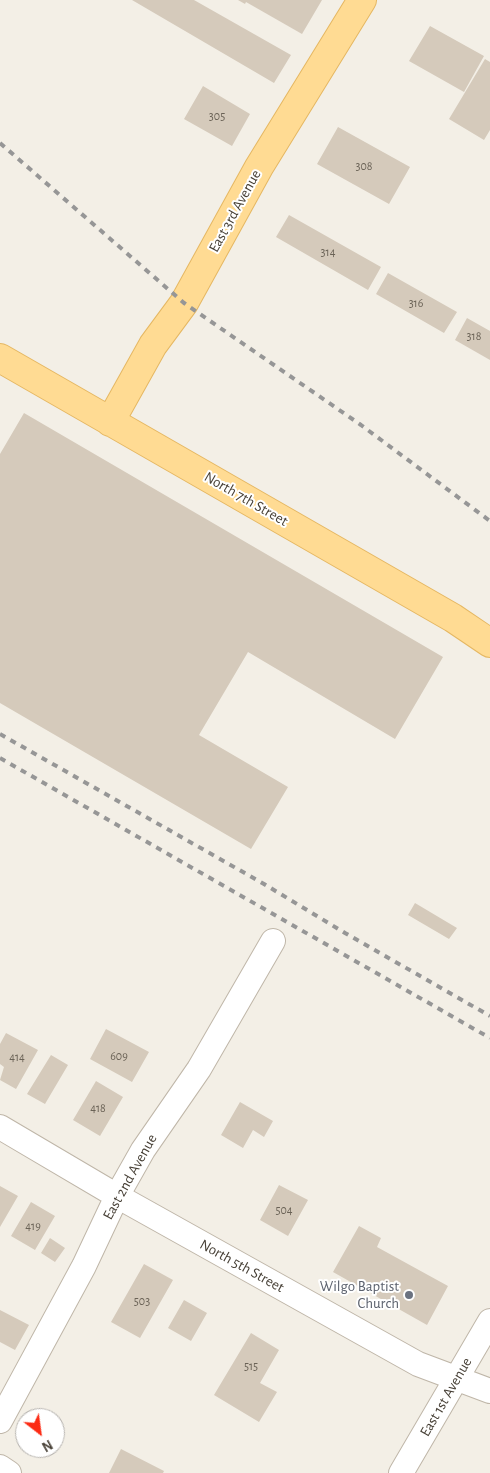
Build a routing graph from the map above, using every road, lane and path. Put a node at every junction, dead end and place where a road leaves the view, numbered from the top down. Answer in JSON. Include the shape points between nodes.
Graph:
{"nodes":[{"id":1,"x":362,"y":0,"type":"edge"},
{"id":2,"x":0,"y":358,"type":"edge"},
{"id":3,"x":110,"y":422,"type":"junction"},
{"id":4,"x":490,"y":643,"type":"edge"},
{"id":5,"x":273,"y":941,"type":"dead end"},
{"id":6,"x":0,"y":1127,"type":"edge"},
{"id":7,"x":117,"y":1196,"type":"junction"},
{"id":8,"x":490,"y":1321,"type":"edge"},
{"id":9,"x":457,"y":1378,"type":"junction"},
{"id":10,"x":490,"y":1391,"type":"edge"},
{"id":11,"x":0,"y":1421,"type":"edge"},
{"id":12,"x":0,"y":1467,"type":"edge"},
{"id":13,"x":9,"y":1473,"type":"edge"},
{"id":14,"x":401,"y":1473,"type":"edge"}],
"edges":[{"from":1,"to":3,"type":"main road","name":"East 3rd Avenue","via":[[259,167],[184,303],[153,345]]},
{"from":2,"to":3,"type":"main road","name":"North 7th Street"},
{"from":3,"to":4,"type":"main road","name":"North 7th Street","via":[[453,618]]},
{"from":5,"to":7,"type":"street","name":"East 2nd Avenue","via":[[199,1069],[143,1150]]},
{"from":6,"to":7,"type":"street","name":"North 5th Street"},
{"from":7,"to":9,"type":"street","name":"North 5th Street","via":[[418,1364]]},
{"from":7,"to":11,"type":"street","name":"East 2nd Avenue","via":[[84,1266]]},
{"from":8,"to":9,"type":"street","name":"East 1st Avenue"},
{"from":9,"to":10,"type":"street","name":"North 5th Street"},
{"from":9,"to":14,"type":"street","name":"East 1st Avenue"},
{"from":12,"to":13,"type":"street"}]}
